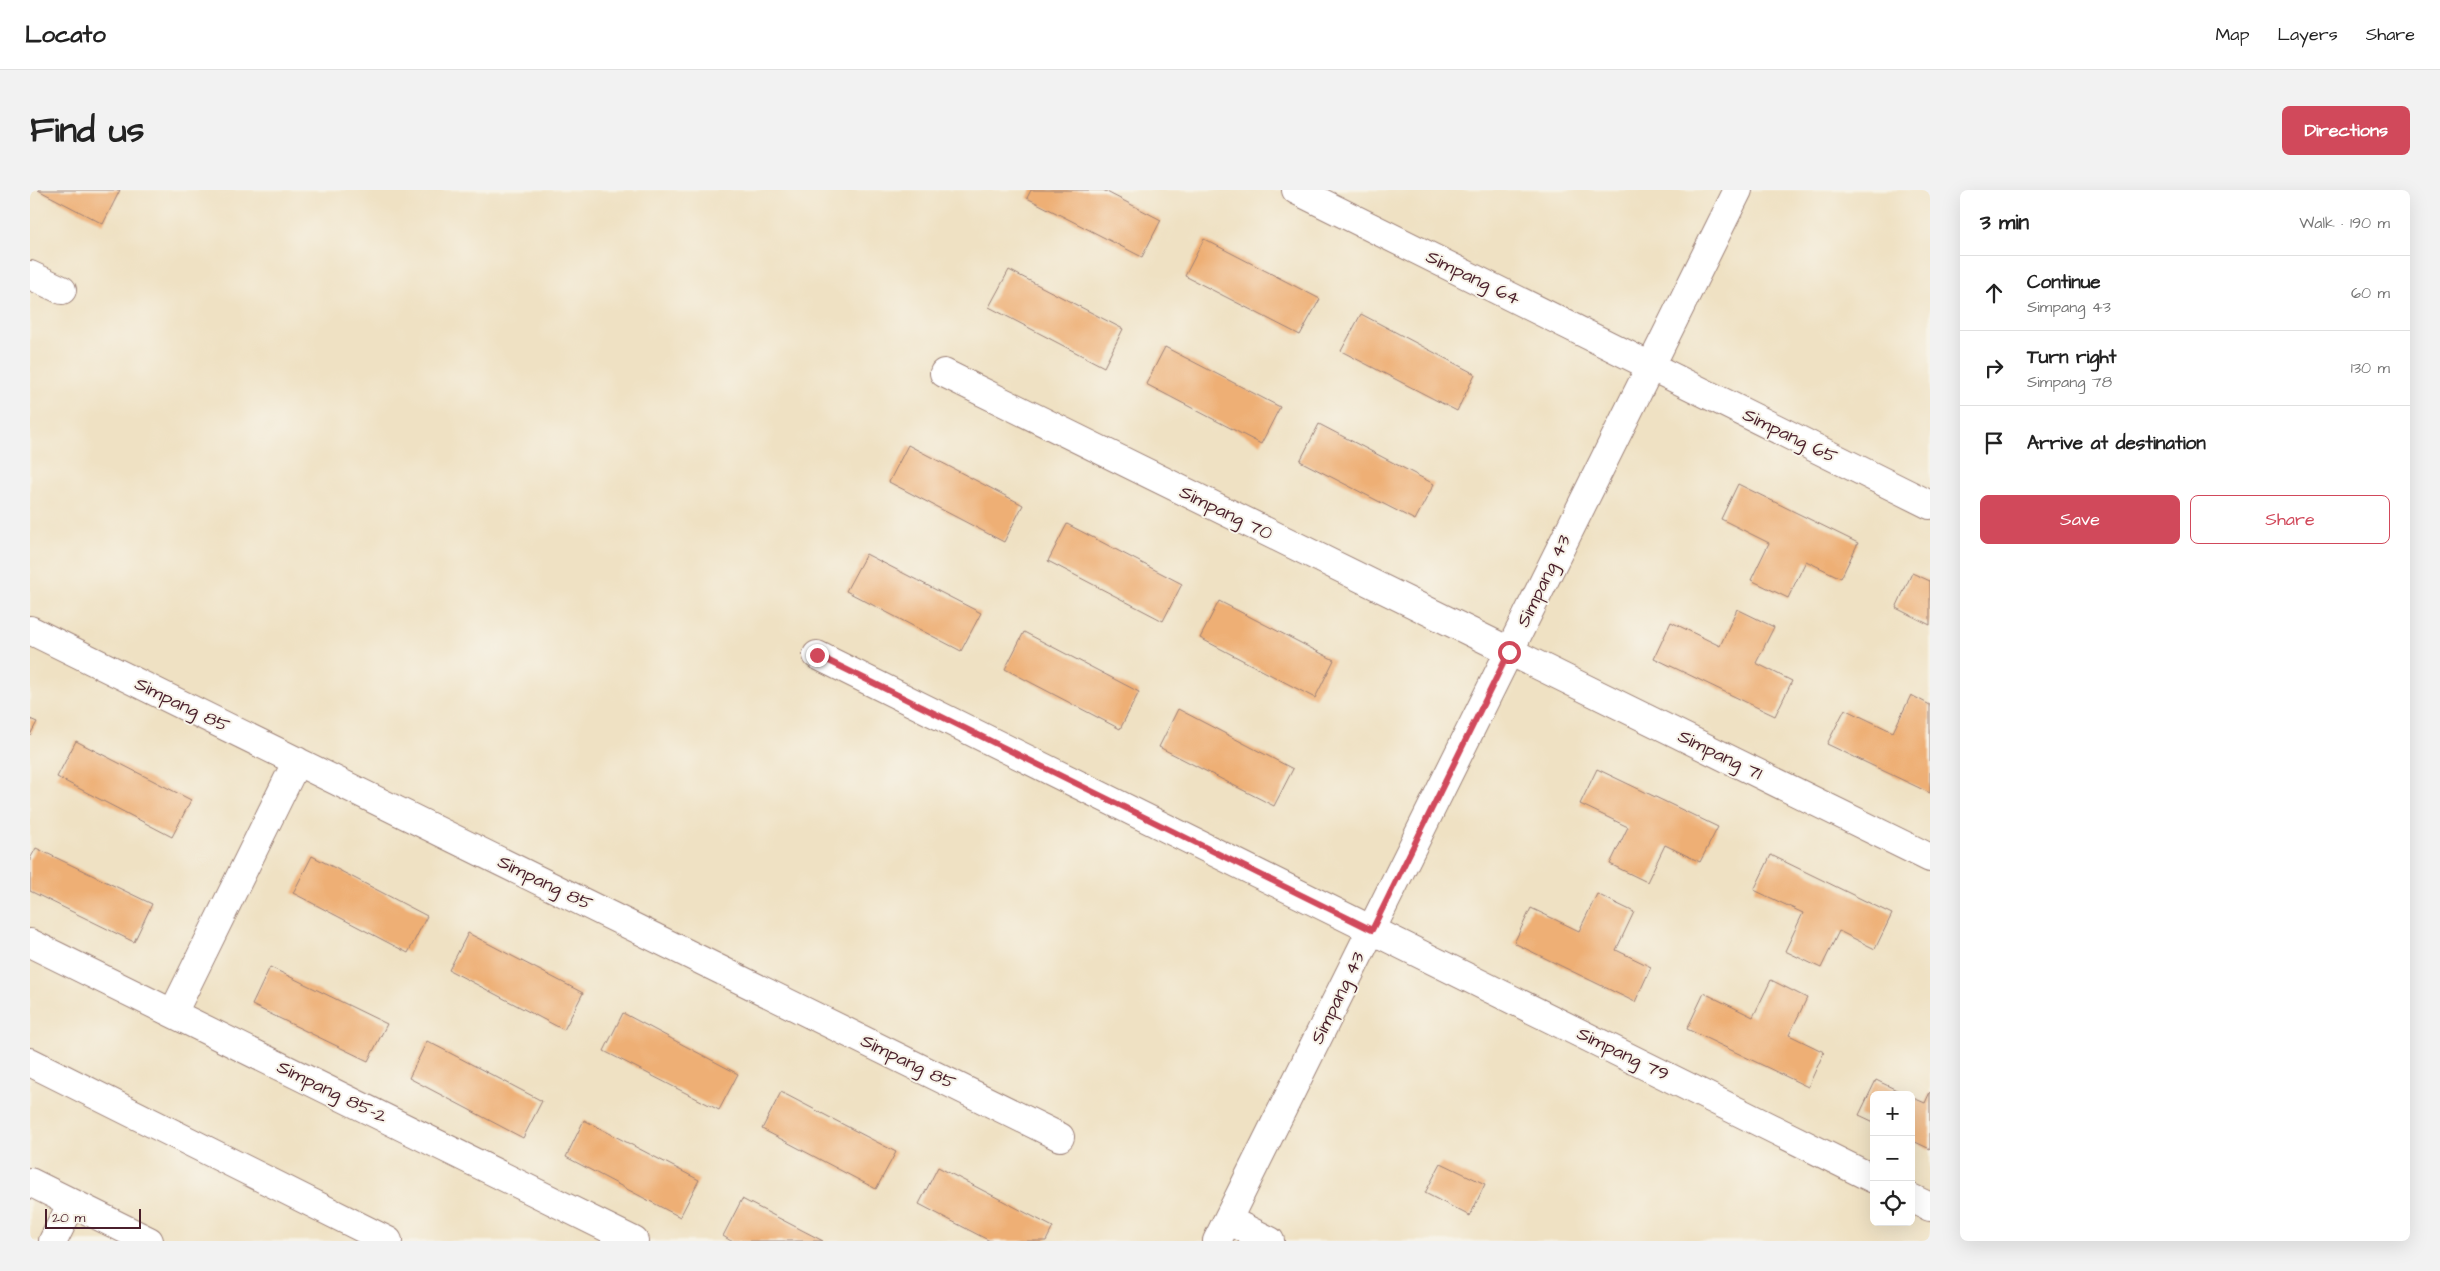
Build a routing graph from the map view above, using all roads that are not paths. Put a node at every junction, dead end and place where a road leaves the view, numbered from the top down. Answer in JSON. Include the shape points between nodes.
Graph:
{"nodes":[{"id":1,"x":1296,"y":190,"type":"edge"},
{"id":2,"x":1738,"y":190,"type":"edge"},
{"id":3,"x":30,"y":275,"type":"edge"},
{"id":4,"x":62,"y":290,"type":"dead end"},
{"id":5,"x":1650,"y":366,"type":"junction"},
{"id":6,"x":944,"y":373,"type":"dead end"},
{"id":7,"x":1930,"y":505,"type":"edge"},
{"id":8,"x":30,"y":630,"type":"edge"},
{"id":9,"x":1509,"y":652,"type":"junction"},
{"id":10,"x":817,"y":655,"type":"dead end"},
{"id":11,"x":297,"y":761,"type":"junction"},
{"id":12,"x":1930,"y":858,"type":"edge"},
{"id":13,"x":1372,"y":930,"type":"junction"},
{"id":14,"x":30,"y":943,"type":"edge"},
{"id":15,"x":173,"y":1014,"type":"junction"},
{"id":16,"x":30,"y":1062,"type":"edge"},
{"id":17,"x":1060,"y":1137,"type":"dead end"},
{"id":18,"x":1870,"y":1177,"type":"edge"},
{"id":19,"x":30,"y":1182,"type":"edge"},
{"id":20,"x":1915,"y":1200,"type":"edge"},
{"id":21,"x":72,"y":1203,"type":"junction"},
{"id":22,"x":1930,"y":1207,"type":"edge"},
{"id":23,"x":1222,"y":1231,"type":"edge"},
{"id":24,"x":53,"y":1241,"type":"edge"},
{"id":25,"x":149,"y":1241,"type":"edge"},
{"id":26,"x":388,"y":1241,"type":"edge"},
{"id":27,"x":634,"y":1241,"type":"edge"},
{"id":28,"x":1270,"y":1241,"type":"edge"}],
"edges":[{"from":1,"to":5,"type":"street","name":"Simpang 64"},
{"from":2,"to":5,"type":"street","name":"Simpang 43"},
{"from":3,"to":4,"type":"street"},
{"from":5,"to":7,"type":"street","name":"Simpang 65"},
{"from":5,"to":9,"type":"street","name":"Simpang 43"},
{"from":6,"to":9,"type":"street","name":"Simpang 70"},
{"from":8,"to":11,"type":"street","name":"Simpang 85"},
{"from":9,"to":12,"type":"street","name":"Simpang 71"},
{"from":9,"to":13,"type":"street","name":"Simpang 43"},
{"from":10,"to":13,"type":"street","name":"Simpang 79"},
{"from":11,"to":15,"type":"street"},
{"from":11,"to":17,"type":"street","name":"Simpang 85"},
{"from":13,"to":18,"type":"street","name":"Simpang 79"},
{"from":13,"to":23,"type":"street","name":"Simpang 43"},
{"from":14,"to":15,"type":"street","name":"Simpang 85-2"},
{"from":15,"to":27,"type":"street","name":"Simpang 85-2"},
{"from":16,"to":26,"type":"street"},
{"from":19,"to":21,"type":"street"},
{"from":20,"to":22,"type":"street"},
{"from":21,"to":24,"type":"street"},
{"from":21,"to":25,"type":"street"},
{"from":23,"to":28,"type":"street"}]}
